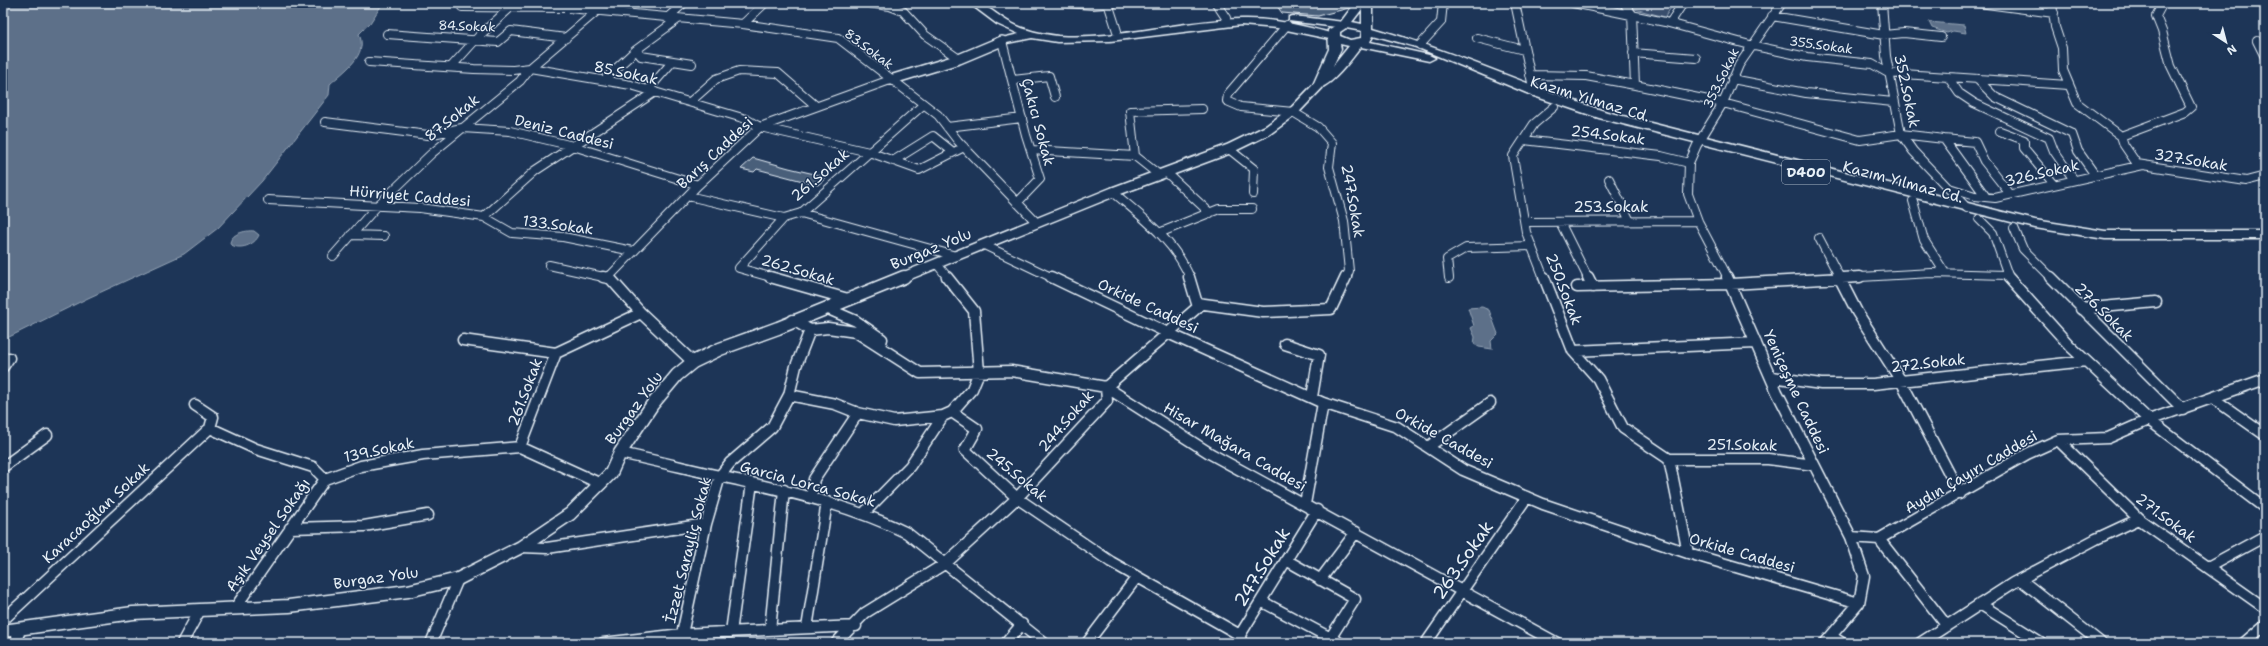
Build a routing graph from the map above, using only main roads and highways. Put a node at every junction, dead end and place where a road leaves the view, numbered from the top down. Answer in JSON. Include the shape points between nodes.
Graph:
{"nodes":[{"id":1,"x":974,"y":3,"type":"edge"},
{"id":2,"x":985,"y":3,"type":"edge"},
{"id":3,"x":1361,"y":3,"type":"edge"},
{"id":4,"x":1368,"y":3,"type":"edge"},
{"id":5,"x":1005,"y":25,"type":"junction"},
{"id":6,"x":1344,"y":25,"type":"junction"},
{"id":7,"x":1366,"y":30,"type":"junction"},
{"id":8,"x":1032,"y":35,"type":"junction"},
{"id":9,"x":1334,"y":37,"type":"junction"},
{"id":10,"x":1358,"y":43,"type":"junction"},
{"id":11,"x":1699,"y":142,"type":"junction"},
{"id":12,"x":2265,"y":235,"type":"edge"},
{"id":13,"x":2265,"y":245,"type":"edge"}],
"edges":[{"from":1,"to":5,"type":"main road"},
{"from":2,"to":6,"type":"main road","via":[[1006,18],[1035,30],[1053,33],[1117,31],[1226,18],[1285,18]]},
{"from":3,"to":6,"type":"highway"},
{"from":4,"to":7,"type":"highway"},
{"from":5,"to":8,"type":"main road"},
{"from":5,"to":8,"type":"main road","via":[[1008,31],[1002,41]]},
{"from":6,"to":7,"type":"highway","number":"D400"},
{"from":6,"to":9,"type":"highway","via":[[1334,30]]},
{"from":7,"to":10,"type":"highway","via":[[1366,39]]},
{"from":7,"to":11,"type":"highway","name":"Kazım Yılmaz Cd.","number":"D400","via":[[1420,45],[1534,92],[1603,115]]},
{"from":8,"to":9,"type":"main road","via":[[1065,39],[1099,37],[1242,22],[1287,25]]},
{"from":9,"to":10,"type":"highway","number":"D400"},
{"from":9,"to":10,"type":"highway","via":[[1335,49],[1319,85]]},
{"from":10,"to":11,"type":"highway","name":"Kazım Yılmaz Cd.","number":"D400","via":[[1429,58],[1554,107],[1600,121]]},
{"from":11,"to":12,"type":"highway","name":"Kazım Yılmaz Cd.","number":"D400","via":[[2035,224],[2105,235]]},
{"from":11,"to":13,"type":"highway","name":"Kazım Yılmaz Cd.","number":"D400","via":[[1979,219],[2050,235],[2122,243]]}]}
